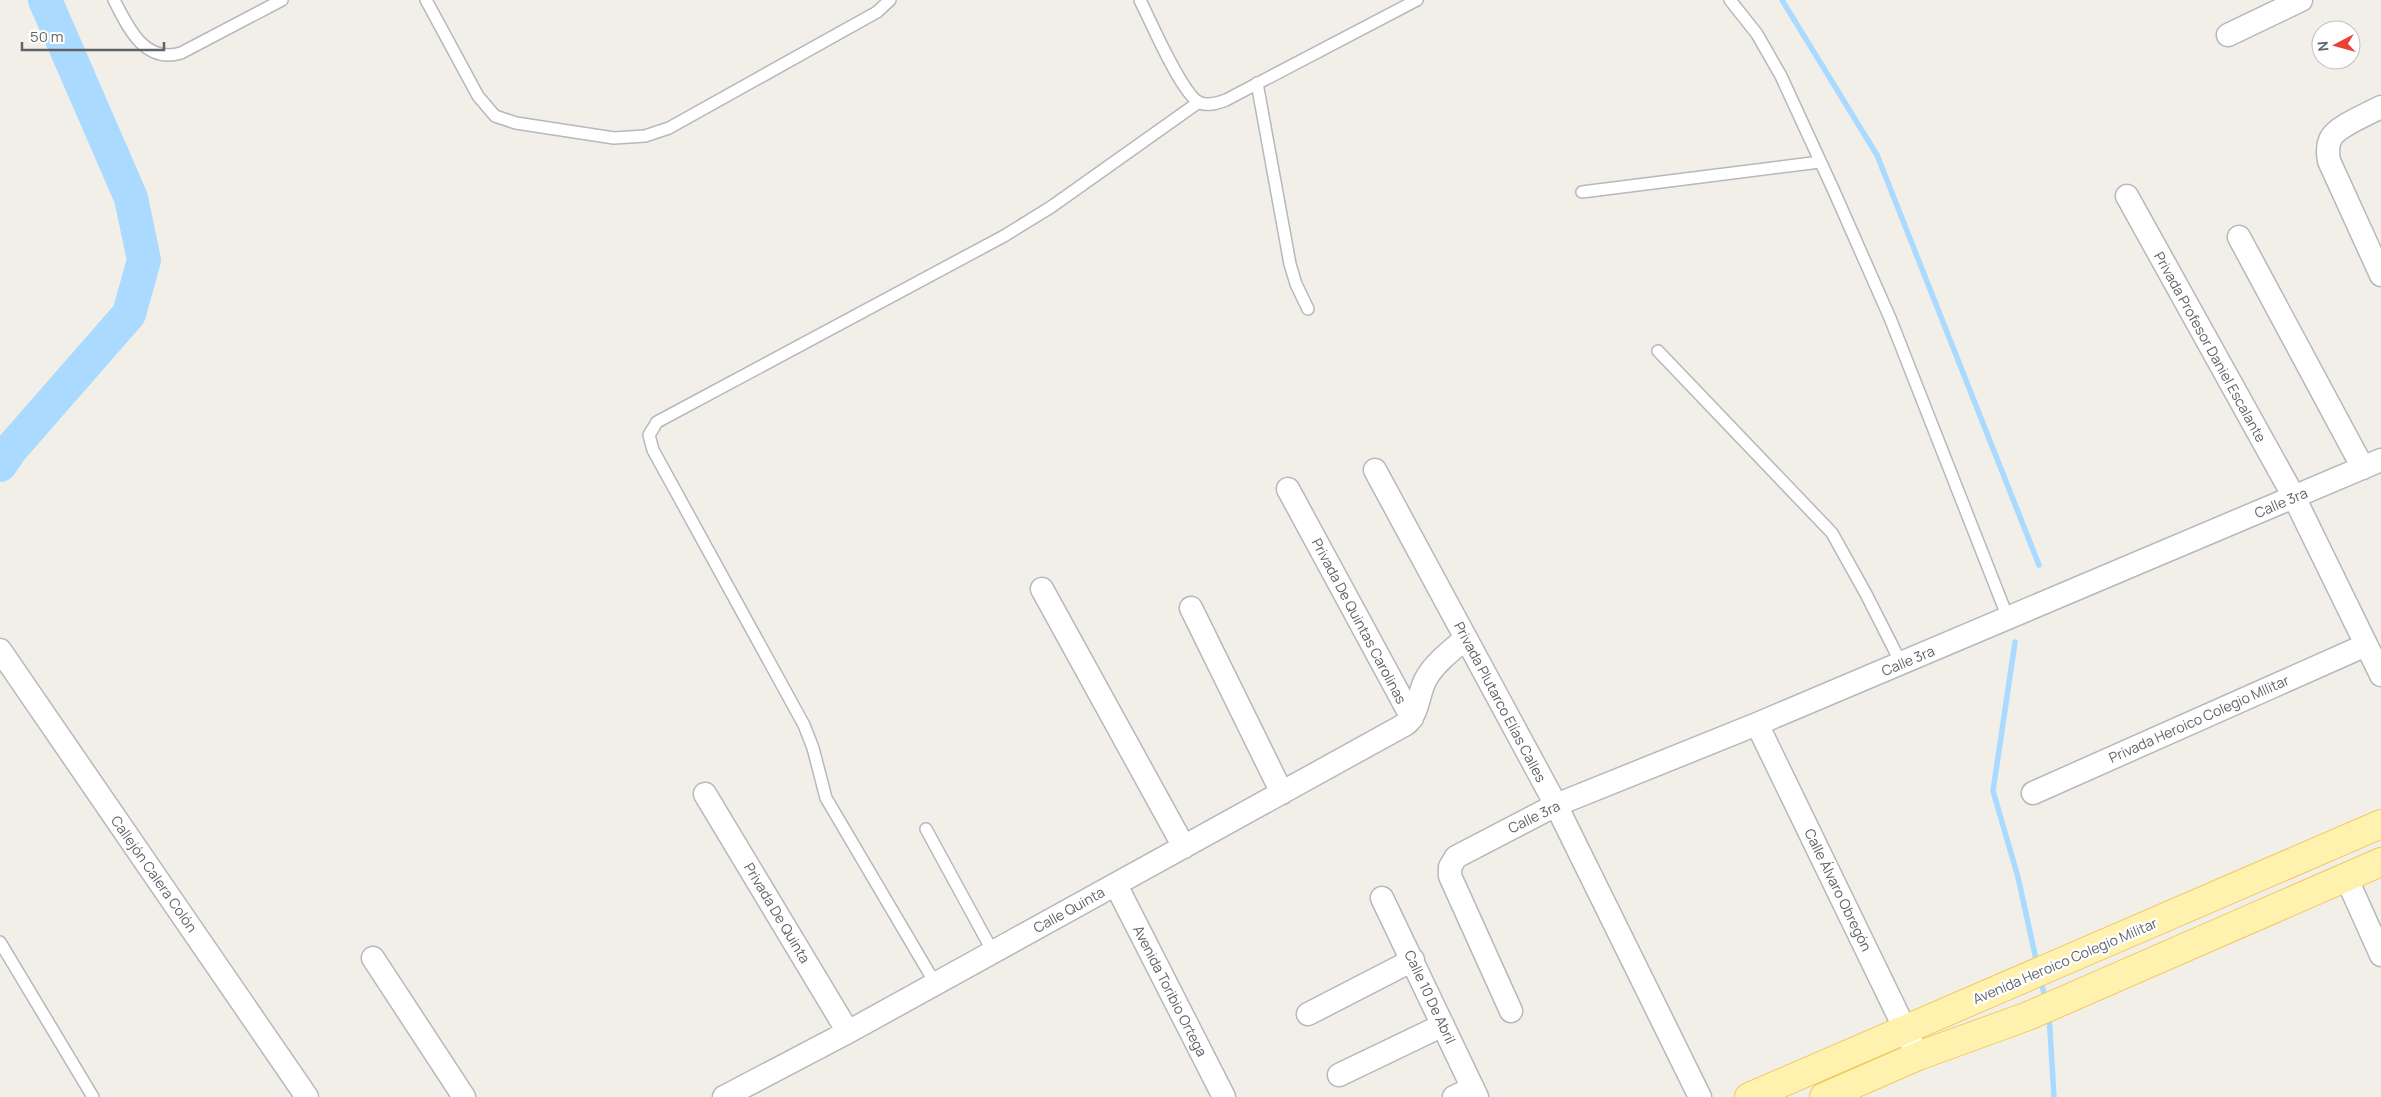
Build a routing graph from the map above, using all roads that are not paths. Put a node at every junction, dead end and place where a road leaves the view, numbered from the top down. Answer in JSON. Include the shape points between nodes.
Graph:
{"nodes":[{"id":1,"x":114,"y":0,"type":"edge"},
{"id":2,"x":282,"y":0,"type":"edge"},
{"id":3,"x":426,"y":0,"type":"edge"},
{"id":4,"x":890,"y":0,"type":"edge"},
{"id":5,"x":1140,"y":0,"type":"edge"},
{"id":6,"x":1417,"y":0,"type":"edge"},
{"id":7,"x":1730,"y":0,"type":"edge"},
{"id":8,"x":2301,"y":0,"type":"edge"},
{"id":9,"x":2263,"y":8,"type":"edge"},
{"id":10,"x":2228,"y":35,"type":"dead end"},
{"id":11,"x":1258,"y":83,"type":"junction"},
{"id":12,"x":1199,"y":102,"type":"junction"},
{"id":13,"x":2381,"y":108,"type":"edge"},
{"id":14,"x":1820,"y":162,"type":"junction"},
{"id":15,"x":1582,"y":192,"type":"dead end"},
{"id":16,"x":2127,"y":196,"type":"dead end"},
{"id":17,"x":2239,"y":237,"type":"dead end"},
{"id":18,"x":2381,"y":275,"type":"edge"},
{"id":19,"x":1308,"y":309,"type":"dead end"},
{"id":20,"x":1658,"y":351,"type":"dead end"},
{"id":21,"x":2372,"y":464,"type":"edge"},
{"id":22,"x":1375,"y":470,"type":"dead end"},
{"id":23,"x":1288,"y":489,"type":"dead end"},
{"id":24,"x":2294,"y":497,"type":"junction"},
{"id":25,"x":1042,"y":589,"type":"dead end"},
{"id":26,"x":1191,"y":608,"type":"dead end"},
{"id":27,"x":2008,"y":618,"type":"junction"},
{"id":28,"x":1466,"y":638,"type":"junction"},
{"id":29,"x":2366,"y":645,"type":"junction"},
{"id":30,"x":0,"y":650,"type":"edge"},
{"id":31,"x":1901,"y":663,"type":"junction"},
{"id":32,"x":2381,"y":675,"type":"edge"},
{"id":33,"x":1412,"y":718,"type":"junction"},
{"id":34,"x":1757,"y":724,"type":"junction"},
{"id":35,"x":1282,"y":793,"type":"junction"},
{"id":36,"x":2032,"y":793,"type":"dead end"},
{"id":37,"x":705,"y":794,"type":"dead end"},
{"id":38,"x":1556,"y":805,"type":"junction"},
{"id":39,"x":2381,"y":824,"type":"edge"},
{"id":40,"x":926,"y":829,"type":"dead end"},
{"id":41,"x":1184,"y":847,"type":"junction"},
{"id":42,"x":2381,"y":862,"type":"edge"},
{"id":43,"x":2346,"y":877,"type":"junction"},
{"id":44,"x":1116,"y":885,"type":"junction"},
{"id":45,"x":1382,"y":898,"type":"dead end"},
{"id":46,"x":2145,"y":926,"type":"junction"},
{"id":47,"x":0,"y":942,"type":"edge"},
{"id":48,"x":993,"y":952,"type":"junction"},
{"id":49,"x":2381,"y":955,"type":"edge"},
{"id":50,"x":373,"y":958,"type":"dead end"},
{"id":51,"x":1413,"y":960,"type":"junction"},
{"id":52,"x":2157,"y":960,"type":"junction"},
{"id":53,"x":935,"y":983,"type":"junction"},
{"id":54,"x":1511,"y":1011,"type":"dead end"},
{"id":55,"x":1308,"y":1014,"type":"dead end"},
{"id":56,"x":1443,"y":1025,"type":"junction"},
{"id":57,"x":1905,"y":1030,"type":"junction"},
{"id":58,"x":848,"y":1032,"type":"junction"},
{"id":59,"x":1918,"y":1056,"type":"junction"},
{"id":60,"x":1339,"y":1075,"type":"dead end"},
{"id":61,"x":752,"y":1091,"type":"edge"},
{"id":62,"x":1468,"y":1094,"type":"edge"},
{"id":63,"x":93,"y":1097,"type":"edge"},
{"id":64,"x":307,"y":1097,"type":"edge"},
{"id":65,"x":464,"y":1097,"type":"edge"},
{"id":66,"x":724,"y":1097,"type":"edge"},
{"id":67,"x":1224,"y":1097,"type":"edge"},
{"id":68,"x":1700,"y":1097,"type":"edge"},
{"id":69,"x":1749,"y":1097,"type":"edge"},
{"id":70,"x":1824,"y":1097,"type":"edge"}],
"edges":[{"from":1,"to":2,"type":"lane","via":[[141,44],[151,52],[171,56]]},
{"from":3,"to":4,"type":"lane","via":[[478,96],[495,116],[516,123],[631,138],[669,128],[877,12]]},
{"from":5,"to":12,"type":"lane","via":[[1181,81]]},
{"from":6,"to":11,"type":"lane"},
{"from":7,"to":14,"type":"lane","via":[[1757,34],[1782,76]]},
{"from":8,"to":9,"type":"street"},
{"from":9,"to":10,"type":"street"},
{"from":11,"to":12,"type":"lane","via":[[1216,103],[1207,105]]},
{"from":11,"to":19,"type":"lane","via":[[1290,264]]},
{"from":12,"to":53,"type":"lane","via":[[1051,207],[1004,236],[657,422],[649,435],[653,450],[804,726],[826,798]]},
{"from":13,"to":18,"type":"street","via":[[2337,131],[2328,148],[2329,161]]},
{"from":14,"to":15,"type":"lane"},
{"from":14,"to":27,"type":"lane","via":[[1890,318]]},
{"from":16,"to":24,"type":"street","name":"Privada Profesor Daniel Escalante"},
{"from":17,"to":21,"type":"street"},
{"from":20,"to":31,"type":"lane","via":[[1832,534]]},
{"from":21,"to":24,"type":"street","name":"Calle 3ra"},
{"from":22,"to":28,"type":"street","name":"Privada Plutarco Elías Calles"},
{"from":23,"to":33,"type":"street","name":"Privada De Quintas Carolinas"},
{"from":24,"to":27,"type":"street","name":"Calle 3ra"},
{"from":24,"to":29,"type":"street","name":"Privada Profesor Daniel Escalante"},
{"from":25,"to":41,"type":"street"},
{"from":26,"to":35,"type":"street"},
{"from":27,"to":31,"type":"street","name":"Calle 3ra"},
{"from":28,"to":33,"type":"street","name":"Privada De Quintas Carolinas","via":[[1426,677]]},
{"from":28,"to":38,"type":"street","name":"Privada Plutarco Elías Calles"},
{"from":29,"to":32,"type":"street","name":"Privada Profesor Daniel Escalante"},
{"from":29,"to":36,"type":"street","name":"Privada Heroico Colegio MIlitar"},
{"from":30,"to":64,"type":"street","name":"Callejón Calera Colón"},
{"from":31,"to":34,"type":"street","name":"Calle 3ra"},
{"from":33,"to":35,"type":"street","name":"Calle Quinta"},
{"from":34,"to":38,"type":"street","name":"Calle 3ra"},
{"from":34,"to":57,"type":"street","name":"Calle Álvaro Obregón"},
{"from":35,"to":41,"type":"street","name":"Calle Quinta"},
{"from":37,"to":58,"type":"street","name":"Privada De Quinta"},
{"from":38,"to":54,"type":"street","name":"Calle 3ra","via":[[1456,857],[1450,867],[1450,876]]},
{"from":38,"to":68,"type":"street","name":"Privada Plutarco Elías Calles"},
{"from":39,"to":46,"type":"main road","name":"Avenida Heroico Colegio Militar"},
{"from":40,"to":48,"type":"lane"},
{"from":41,"to":44,"type":"street","name":"Calle Quinta"},
{"from":42,"to":43,"type":"main road"},
{"from":43,"to":49,"type":"street"},
{"from":43,"to":52,"type":"main road"},
{"from":44,"to":48,"type":"street","name":"Calle Quinta"},
{"from":44,"to":67,"type":"street","name":"Avenida Toribio Ortega"},
{"from":45,"to":51,"type":"street","name":"Calle 10 De Abril"},
{"from":46,"to":52,"type":"main road"},
{"from":46,"to":57,"type":"main road","name":"Avenida Heroico Colegio Militar"},
{"from":47,"to":63,"type":"lane"},
{"from":48,"to":53,"type":"street","name":"Calle Quinta"},
{"from":50,"to":65,"type":"street"},
{"from":51,"to":55,"type":"street"},
{"from":51,"to":56,"type":"street","name":"Calle 10 De Abril"},
{"from":52,"to":59,"type":"main road","via":[[2028,1016]]},
{"from":53,"to":58,"type":"street","name":"Calle Quinta"},
{"from":56,"to":60,"type":"street"},
{"from":56,"to":62,"type":"street","name":"Calle 10 De Abril"},
{"from":57,"to":59,"type":"street","name":"Calle Álvaro Obregón"},
{"from":57,"to":69,"type":"main road","name":"Avenida Heroico Colegio Militar"},
{"from":58,"to":61,"type":"street","name":"Calle Quinta"},
{"from":59,"to":70,"type":"main road"},
{"from":61,"to":66,"type":"street","name":"Calle Quinta"}]}
